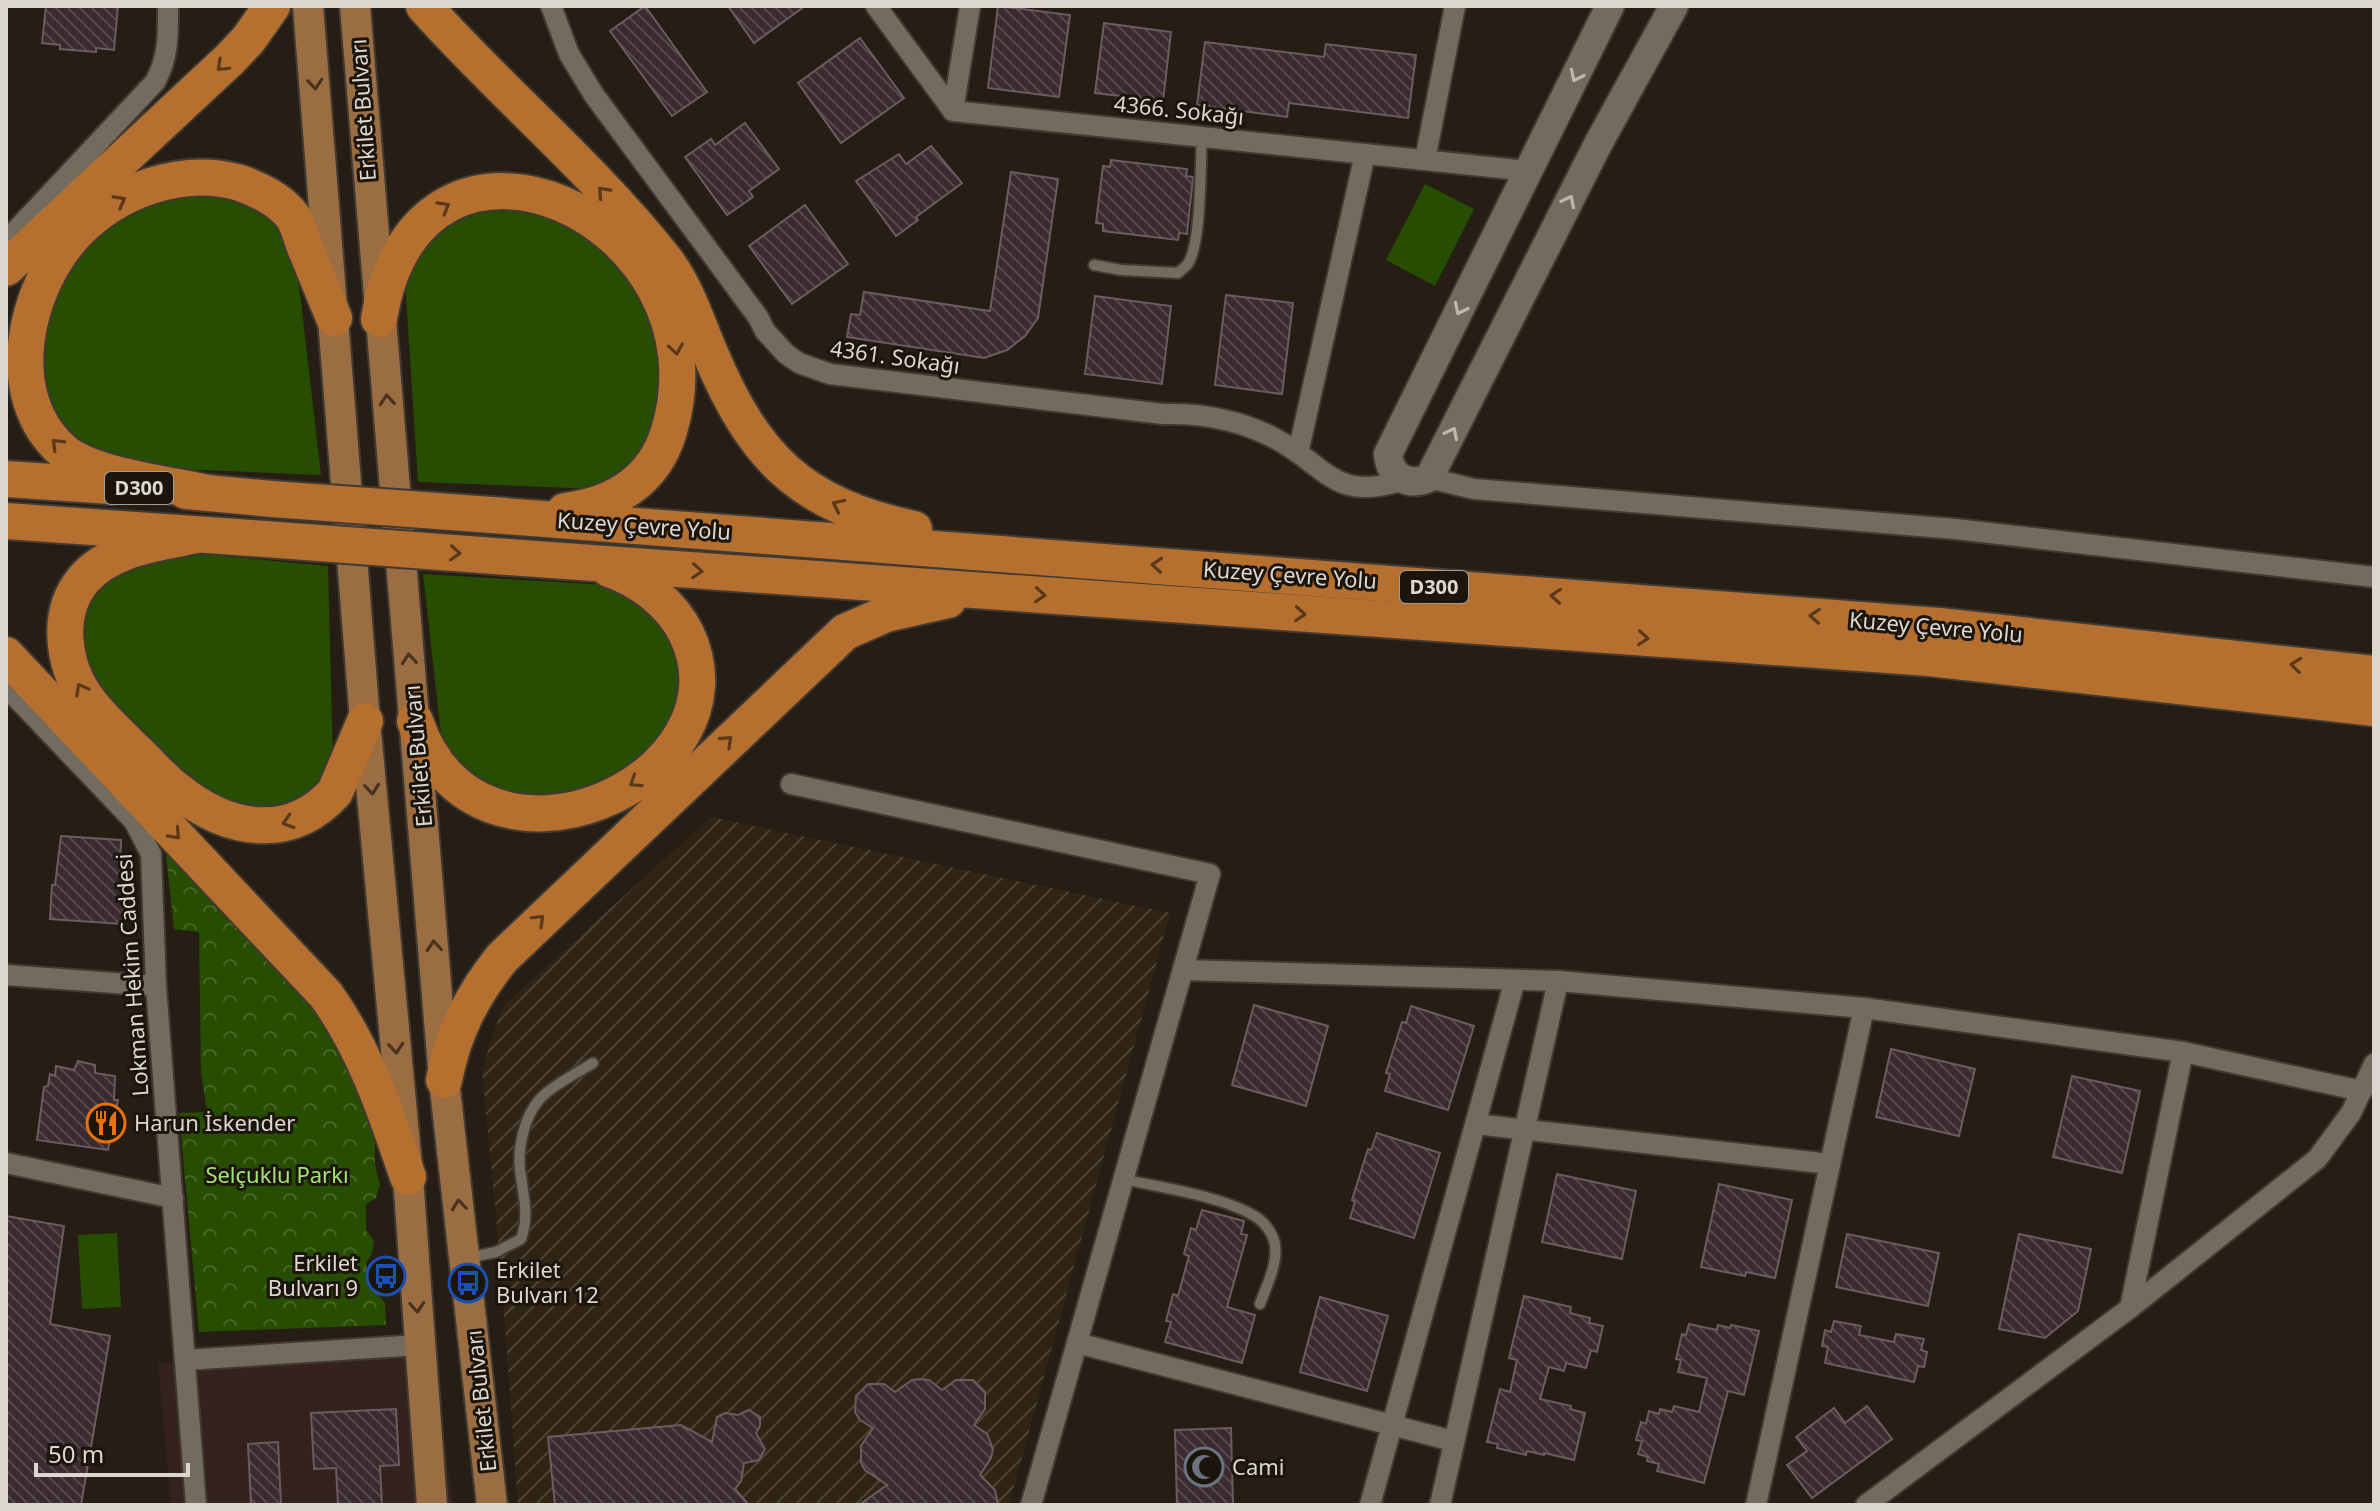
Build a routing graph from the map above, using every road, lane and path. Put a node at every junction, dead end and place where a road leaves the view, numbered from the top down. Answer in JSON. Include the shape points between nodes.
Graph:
{"nodes":[{"id":1,"x":168,"y":6,"type":"edge"},
{"id":2,"x":272,"y":6,"type":"edge"},
{"id":3,"x":308,"y":6,"type":"edge"},
{"id":4,"x":355,"y":6,"type":"edge"},
{"id":5,"x":424,"y":6,"type":"edge"},
{"id":6,"x":552,"y":6,"type":"edge"},
{"id":7,"x":876,"y":6,"type":"edge"},
{"id":8,"x":970,"y":6,"type":"edge"},
{"id":9,"x":1455,"y":6,"type":"edge"},
{"id":10,"x":1610,"y":6,"type":"edge"},
{"id":11,"x":1674,"y":6,"type":"edge"},
{"id":12,"x":953,"y":111,"type":"junction"},
{"id":13,"x":1202,"y":137,"type":"junction"},
{"id":14,"x":1365,"y":154,"type":"junction"},
{"id":15,"x":1425,"y":160,"type":"junction"},
{"id":16,"x":1529,"y":171,"type":"junction"},
{"id":17,"x":6,"y":241,"type":"edge"},
{"id":18,"x":1094,"y":265,"type":"dead end"},
{"id":19,"x":6,"y":268,"type":"edge"},
{"id":20,"x":334,"y":318,"type":"junction"},
{"id":21,"x":379,"y":319,"type":"junction"},
{"id":22,"x":1298,"y":453,"type":"junction"},
{"id":23,"x":6,"y":479,"type":"edge"},
{"id":24,"x":1416,"y":479,"type":"junction"},
{"id":25,"x":208,"y":493,"type":"junction"},
{"id":26,"x":492,"y":515,"type":"junction"},
{"id":27,"x":6,"y":521,"type":"edge"},
{"id":28,"x":196,"y":535,"type":"junction"},
{"id":29,"x":1049,"y":556,"type":"junction"},
{"id":30,"x":584,"y":562,"type":"junction"},
{"id":31,"x":2374,"y":577,"type":"edge"},
{"id":32,"x":985,"y":592,"type":"junction"},
{"id":33,"x":6,"y":655,"type":"edge"},
{"id":34,"x":2374,"y":674,"type":"edge"},
{"id":35,"x":6,"y":687,"type":"edge"},
{"id":36,"x":2374,"y":708,"type":"edge"},
{"id":37,"x":365,"y":721,"type":"junction"},
{"id":38,"x":415,"y":721,"type":"junction"},
{"id":39,"x":791,"y":784,"type":"dead end"},
{"id":40,"x":1183,"y":970,"type":"junction"},
{"id":41,"x":6,"y":975,"type":"edge"},
{"id":42,"x":1515,"y":980,"type":"junction"},
{"id":43,"x":1558,"y":981,"type":"junction"},
{"id":44,"x":156,"y":986,"type":"junction"},
{"id":45,"x":1864,"y":1008,"type":"junction"},
{"id":46,"x":2183,"y":1052,"type":"junction"},
{"id":47,"x":593,"y":1063,"type":"dead end"},
{"id":48,"x":2374,"y":1064,"type":"edge"},
{"id":49,"x":444,"y":1080,"type":"junction"},
{"id":50,"x":2362,"y":1091,"type":"junction"},
{"id":51,"x":1475,"y":1124,"type":"junction"},
{"id":52,"x":1524,"y":1130,"type":"junction"},
{"id":53,"x":6,"y":1163,"type":"edge"},
{"id":54,"x":1830,"y":1164,"type":"junction"},
{"id":55,"x":408,"y":1177,"type":"junction"},
{"id":56,"x":1124,"y":1179,"type":"junction"},
{"id":57,"x":173,"y":1198,"type":"junction"},
{"id":58,"x":465,"y":1258,"type":"junction"},
{"id":59,"x":1260,"y":1304,"type":"dead end"},
{"id":60,"x":2130,"y":1308,"type":"junction"},
{"id":61,"x":1077,"y":1343,"type":"junction"},
{"id":62,"x":419,"y":1345,"type":"junction"},
{"id":63,"x":185,"y":1360,"type":"junction"},
{"id":64,"x":1392,"y":1425,"type":"junction"},
{"id":65,"x":1453,"y":1441,"type":"junction"},
{"id":66,"x":196,"y":1505,"type":"edge"},
{"id":67,"x":432,"y":1505,"type":"edge"},
{"id":68,"x":492,"y":1505,"type":"edge"},
{"id":69,"x":1031,"y":1505,"type":"edge"},
{"id":70,"x":1370,"y":1505,"type":"edge"},
{"id":71,"x":1440,"y":1505,"type":"edge"},
{"id":72,"x":1756,"y":1505,"type":"edge"},
{"id":73,"x":1866,"y":1505,"type":"edge"}],
"edges":[{"from":1,"to":17,"type":"street","via":[[168,47],[155,82]]},
{"from":2,"to":19,"type":"highway","one_way":true,"via":[[230,59]]},
{"from":3,"to":20,"type":"main road","name":"Erkilet Bulvarı","one_way":true},
{"from":4,"to":21,"type":"main road","name":"Erkilet Bulvarı"},
{"from":29,"to":5,"type":"highway","one_way":true,"via":[[866,518],[789,474],[760,446],[739,414],[665,260]]},
{"from":6,"to":22,"type":"street","name":"4361. Sokağı","via":[[569,54],[620,134],[774,343],[799,363],[830,374],[1210,416],[1255,429]]},
{"from":7,"to":12,"type":"street"},
{"from":8,"to":12,"type":"street"},
{"from":9,"to":15,"type":"street"},
{"from":10,"to":16,"type":"street","one_way":true},
{"from":24,"to":11,"type":"street","one_way":true},
{"from":12,"to":13,"type":"street","name":"4366. Sokağı"},
{"from":13,"to":14,"type":"street","name":"4366. Sokağı"},
{"from":13,"to":18,"type":"lane","via":[[1198,213],[1187,265],[1178,273]]},
{"from":14,"to":15,"type":"street","name":"4366. Sokağı"},
{"from":14,"to":22,"type":"street"},
{"from":15,"to":16,"type":"street","name":"4366. Sokağı"},
{"from":16,"to":24,"type":"street","one_way":true,"via":[[1388,454],[1392,469]]},
{"from":25,"to":20,"type":"highway","one_way":true,"via":[[83,464],[42,427],[26,385],[25,342],[36,297],[64,248],[100,212],[145,188],[178,179],[227,180],[258,190],[293,217]]},
{"from":20,"to":37,"type":"main road","name":"Erkilet Bulvarı"},
{"from":21,"to":26,"type":"highway","one_way":true,"via":[[395,263],[423,221],[445,204],[485,191],[526,194],[580,213],[615,237],[654,283],[673,331],[679,376],[669,430],[653,465],[629,489],[602,503]]},
{"from":38,"to":21,"type":"main road","name":"Erkilet Bulvarı","one_way":true},
{"from":22,"to":24,"type":"street","name":"4361. Sokağı","via":[[1345,484],[1374,487]]},
{"from":23,"to":25,"type":"highway","number":"D300"},
{"from":24,"to":31,"type":"street","via":[[1474,489],[1955,529]]},
{"from":25,"to":26,"type":"highway","number":"D300","bridge":true},
{"from":26,"to":29,"type":"highway","name":"Kuzey Çevre Yolu","number":"D300"},
{"from":27,"to":28,"type":"highway","number":"D300"},
{"from":28,"to":30,"type":"highway","name":"Kuzey Çevre Yolu","number":"D300","one_way":true,"bridge":true},
{"from":37,"to":28,"type":"highway","one_way":true,"via":[[327,801],[300,818],[264,826],[226,819],[184,796],[100,715],[79,687],[68,655],[66,623],[76,591],[94,569],[123,552]]},
{"from":34,"to":29,"type":"highway","name":"Kuzey Çevre Yolu","number":"D300","one_way":true,"via":[[1939,626]]},
{"from":30,"to":32,"type":"highway","name":"Kuzey Çevre Yolu","number":"D300","one_way":true},
{"from":30,"to":38,"type":"highway","one_way":true,"via":[[618,572],[648,589],[674,614],[691,642],[697,673],[694,706],[677,744],[658,765],[594,803],[547,813],[509,812],[481,802],[444,773]]},
{"from":32,"to":36,"type":"highway","name":"Kuzey Çevre Yolu","number":"D300","one_way":true,"via":[[1929,658]]},
{"from":49,"to":32,"type":"highway","one_way":true,"via":[[463,1017],[502,958],[845,632],[886,614]]},
{"from":33,"to":55,"type":"highway","one_way":true,"via":[[326,995],[371,1071]]},
{"from":35,"to":44,"type":"street","name":"Lokman Hekim Caddesi","via":[[134,821],[147,843],[153,865]]},
{"from":37,"to":55,"type":"main road","name":"Erkilet Bulvarı","one_way":true},
{"from":49,"to":38,"type":"main road","name":"Erkilet Bulvarı","one_way":true},
{"from":39,"to":40,"type":"street","via":[[1210,874]]},
{"from":40,"to":42,"type":"street"},
{"from":40,"to":56,"type":"street"},
{"from":41,"to":44,"type":"street"},
{"from":42,"to":43,"type":"street"},
{"from":42,"to":51,"type":"street"},
{"from":43,"to":45,"type":"street"},
{"from":43,"to":52,"type":"street"},
{"from":44,"to":57,"type":"street","name":"Lokman Hekim Caddesi"},
{"from":45,"to":46,"type":"street"},
{"from":45,"to":54,"type":"street"},
{"from":46,"to":50,"type":"street"},
{"from":46,"to":60,"type":"street"},
{"from":47,"to":58,"type":"lane","via":[[543,1096],[530,1116],[520,1147],[525,1192],[521,1239],[496,1252]]},
{"from":48,"to":50,"type":"street"},
{"from":58,"to":49,"type":"main road","name":"Erkilet Bulvarı","one_way":true},
{"from":50,"to":60,"type":"street","via":[[2317,1159]]},
{"from":51,"to":52,"type":"street"},
{"from":51,"to":64,"type":"street"},
{"from":52,"to":54,"type":"street"},
{"from":52,"to":65,"type":"street"},
{"from":53,"to":57,"type":"street"},
{"from":54,"to":72,"type":"street"},
{"from":55,"to":62,"type":"main road","name":"Erkilet Bulvarı","one_way":true},
{"from":56,"to":59,"type":"lane","via":[[1207,1198],[1263,1222],[1275,1245]]},
{"from":56,"to":61,"type":"street"},
{"from":57,"to":63,"type":"street","name":"Lokman Hekim Caddesi"},
{"from":58,"to":68,"type":"main road","name":"Erkilet Bulvarı"},
{"from":60,"to":73,"type":"street"},
{"from":61,"to":64,"type":"street"},
{"from":61,"to":69,"type":"street"},
{"from":62,"to":63,"type":"street"},
{"from":62,"to":67,"type":"main road","name":"Erkilet Bulvarı"},
{"from":63,"to":66,"type":"street","name":"Lokman Hekim Caddesi"},
{"from":64,"to":65,"type":"street"},
{"from":64,"to":70,"type":"street"},
{"from":65,"to":71,"type":"street"}]}
